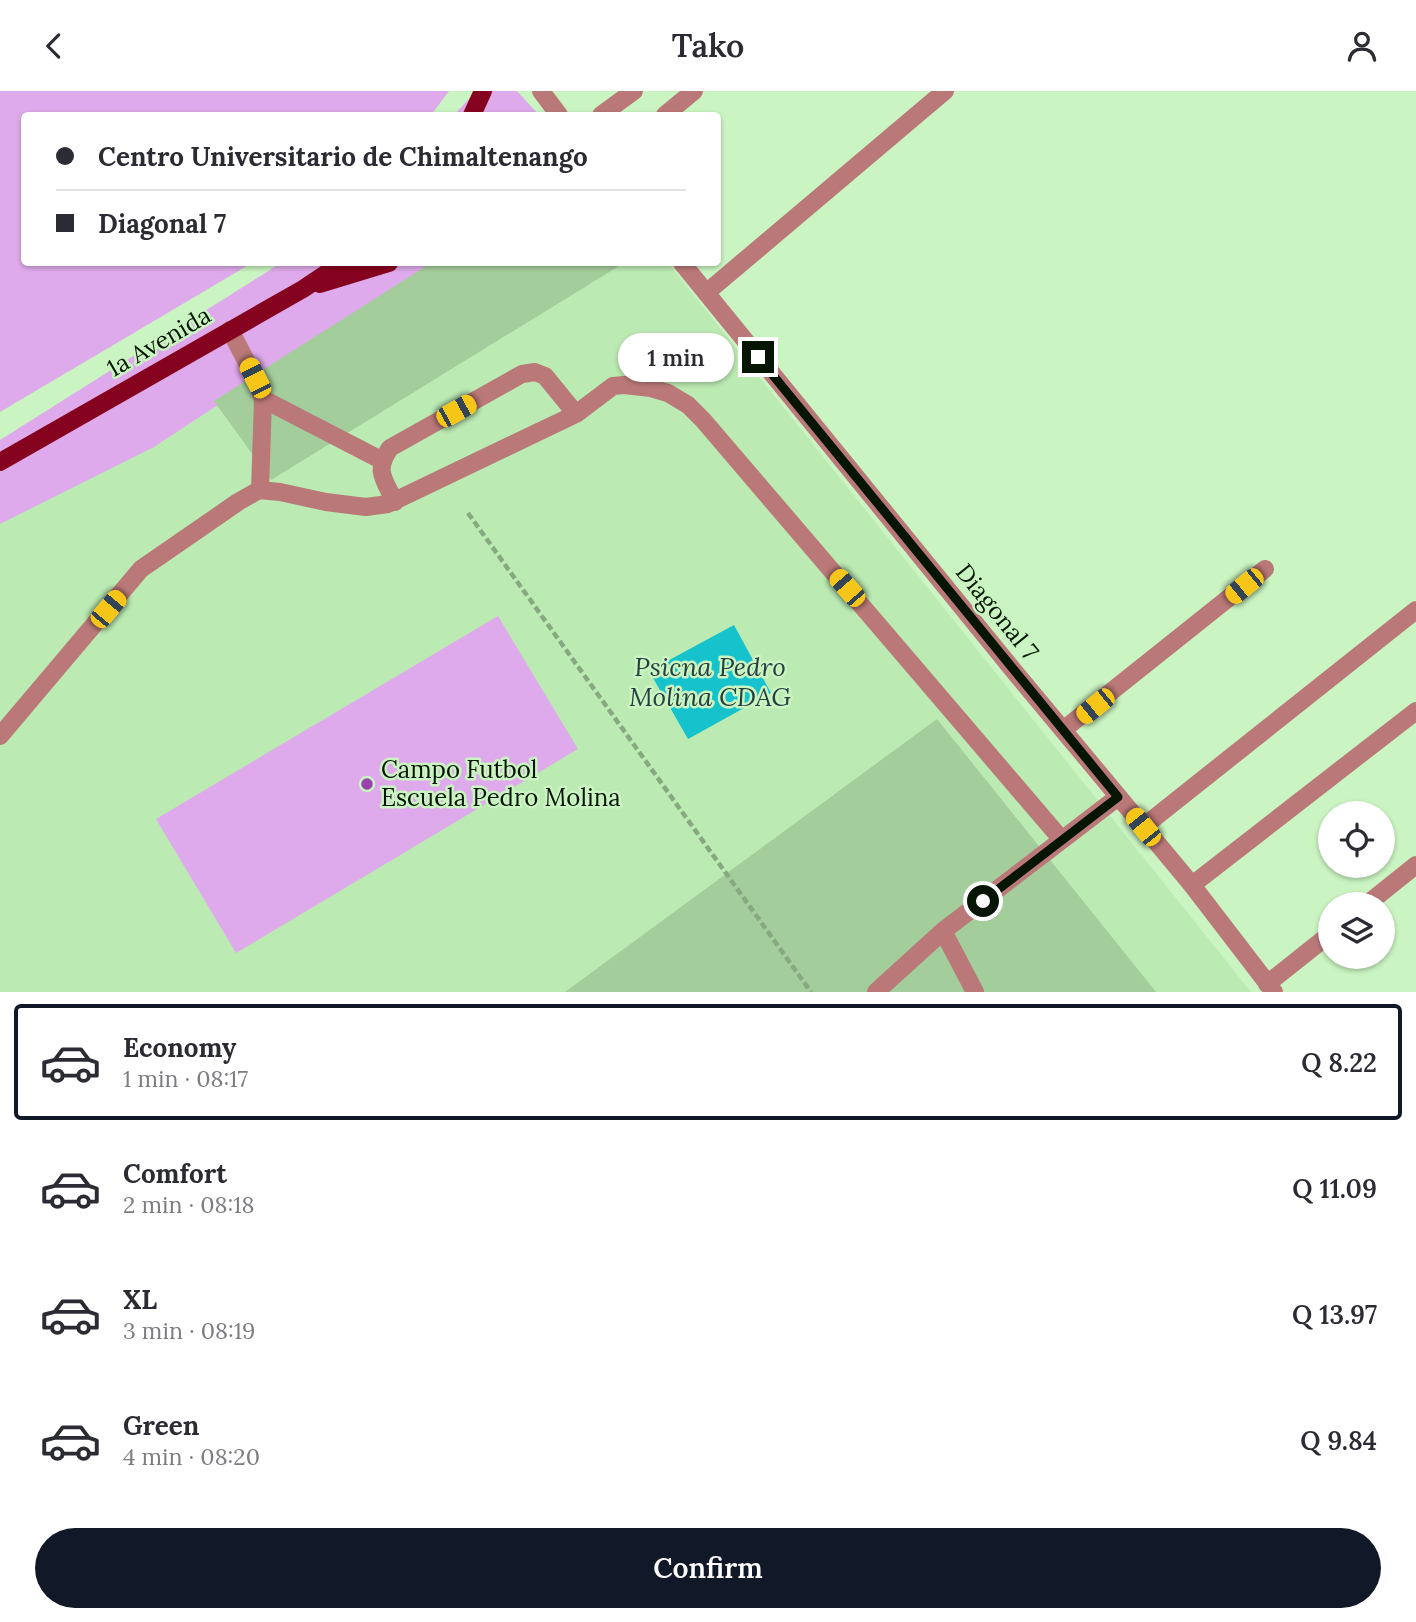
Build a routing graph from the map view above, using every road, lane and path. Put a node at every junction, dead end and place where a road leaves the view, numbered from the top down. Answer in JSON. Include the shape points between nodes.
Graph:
{"nodes":[{"id":1,"x":483,"y":91,"type":"edge"},
{"id":2,"x":541,"y":91,"type":"edge"},
{"id":3,"x":634,"y":91,"type":"edge"},
{"id":4,"x":694,"y":91,"type":"edge"},
{"id":5,"x":945,"y":91,"type":"edge"},
{"id":6,"x":473,"y":112,"type":"edge"},
{"id":7,"x":557,"y":112,"type":"edge"},
{"id":8,"x":605,"y":112,"type":"edge"},
{"id":9,"x":676,"y":112,"type":"edge"},
{"id":10,"x":337,"y":266,"type":"edge"},
{"id":11,"x":380,"y":266,"type":"edge"},
{"id":12,"x":684,"y":266,"type":"edge"},
{"id":13,"x":303,"y":289,"type":"junction"},
{"id":14,"x":706,"y":293,"type":"junction"},
{"id":15,"x":230,"y":330,"type":"junction"},
{"id":16,"x":263,"y":399,"type":"junction"},
{"id":17,"x":576,"y":414,"type":"junction"},
{"id":18,"x":382,"y":460,"type":"junction"},
{"id":19,"x":0,"y":462,"type":"edge"},
{"id":20,"x":260,"y":490,"type":"junction"},
{"id":21,"x":396,"y":502,"type":"junction"},
{"id":22,"x":468,"y":513,"type":"dead end"},
{"id":23,"x":1265,"y":569,"type":"dead end"},
{"id":24,"x":1416,"y":610,"type":"edge"},
{"id":25,"x":1416,"y":711,"type":"edge"},
{"id":26,"x":1063,"y":730,"type":"junction"},
{"id":27,"x":0,"y":736,"type":"edge"},
{"id":28,"x":1118,"y":797,"type":"junction"},
{"id":29,"x":1143,"y":827,"type":"junction"},
{"id":30,"x":1062,"y":840,"type":"junction"},
{"id":31,"x":1416,"y":865,"type":"edge"},
{"id":32,"x":1192,"y":885,"type":"junction"},
{"id":33,"x":1382,"y":892,"type":"edge"},
{"id":34,"x":943,"y":931,"type":"junction"},
{"id":35,"x":1318,"y":945,"type":"edge"},
{"id":36,"x":1271,"y":988,"type":"edge"},
{"id":37,"x":811,"y":992,"type":"edge"},
{"id":38,"x":876,"y":992,"type":"edge"},
{"id":39,"x":975,"y":992,"type":"edge"}],
"edges":[{"from":1,"to":6,"type":"main road"},
{"from":2,"to":7,"type":"street"},
{"from":3,"to":8,"type":"street"},
{"from":4,"to":9,"type":"street"},
{"from":5,"to":14,"type":"street"},
{"from":10,"to":13,"type":"main road","name":"1a Avenida"},
{"from":11,"to":13,"type":"main road"},
{"from":12,"to":14,"type":"street","name":"Diagonal 7"},
{"from":13,"to":15,"type":"main road","name":"1a Avenida"},
{"from":14,"to":26,"type":"street","name":"Diagonal 7"},
{"from":15,"to":16,"type":"street"},
{"from":15,"to":19,"type":"main road","name":"1a Avenida"},
{"from":16,"to":18,"type":"street"},
{"from":16,"to":20,"type":"street"},
{"from":17,"to":18,"type":"street","via":[[545,376],[535,372],[522,375],[390,448]]},
{"from":17,"to":21,"type":"street"},
{"from":17,"to":30,"type":"street","via":[[613,386],[624,385],[668,393],[688,405]]},
{"from":18,"to":21,"type":"street","via":[[381,474]]},
{"from":20,"to":21,"type":"street","via":[[366,507]]},
{"from":20,"to":27,"type":"street","via":[[141,569]]},
{"from":22,"to":37,"type":"path"},
{"from":23,"to":26,"type":"street"},
{"from":24,"to":29,"type":"street"},
{"from":25,"to":32,"type":"street"},
{"from":26,"to":28,"type":"street","name":"Diagonal 7"},
{"from":28,"to":29,"type":"street","name":"Diagonal 7"},
{"from":28,"to":30,"type":"street"},
{"from":29,"to":32,"type":"street","name":"Diagonal 7"},
{"from":30,"to":34,"type":"street"},
{"from":31,"to":33,"type":"street"},
{"from":32,"to":36,"type":"street","name":"Diagonal 7"},
{"from":34,"to":38,"type":"street"},
{"from":34,"to":39,"type":"street"},
{"from":35,"to":36,"type":"street"}]}
